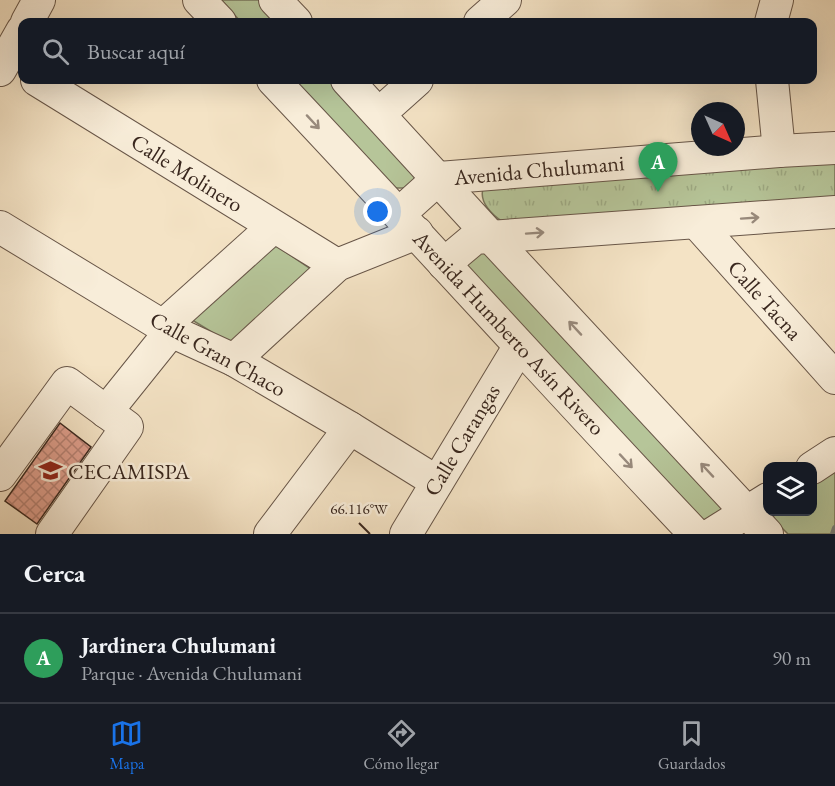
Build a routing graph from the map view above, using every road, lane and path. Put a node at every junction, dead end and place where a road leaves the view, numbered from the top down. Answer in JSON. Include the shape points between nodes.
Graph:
{"nodes":[{"id":1,"x":39,"y":0,"type":"edge"},
{"id":2,"x":199,"y":0,"type":"edge"},
{"id":3,"x":275,"y":0,"type":"edge"},
{"id":4,"x":505,"y":0,"type":"edge"},
{"id":5,"x":777,"y":0,"type":"edge"},
{"id":6,"x":29,"y":18,"type":"edge"},
{"id":7,"x":216,"y":18,"type":"edge"},
{"id":8,"x":292,"y":18,"type":"edge"},
{"id":9,"x":485,"y":18,"type":"edge"},
{"id":10,"x":772,"y":18,"type":"edge"},
{"id":11,"x":18,"y":43,"type":"edge"},
{"id":12,"x":10,"y":67,"type":"edge"},
{"id":13,"x":43,"y":84,"type":"edge"},
{"id":14,"x":277,"y":84,"type":"edge"},
{"id":15,"x":351,"y":84,"type":"edge"},
{"id":16,"x":413,"y":84,"type":"edge"},
{"id":17,"x":772,"y":84,"type":"edge"},
{"id":18,"x":379,"y":114,"type":"junction"},
{"id":19,"x":835,"y":148,"type":"edge"},
{"id":20,"x":779,"y":151,"type":"junction"},
{"id":21,"x":439,"y":178,"type":"junction"},
{"id":22,"x":835,"y":212,"type":"edge"},
{"id":23,"x":696,"y":222,"type":"junction"},
{"id":24,"x":408,"y":224,"type":"junction"},
{"id":25,"x":0,"y":226,"type":"edge"},
{"id":26,"x":273,"y":227,"type":"junction"},
{"id":27,"x":489,"y":236,"type":"junction"},
{"id":28,"x":444,"y":264,"type":"junction"},
{"id":29,"x":337,"y":265,"type":"junction"},
{"id":30,"x":167,"y":328,"type":"junction"},
{"id":31,"x":519,"y":347,"type":"junction"},
{"id":32,"x":234,"y":360,"type":"junction"},
{"id":33,"x":835,"y":378,"type":"edge"},
{"id":34,"x":106,"y":412,"type":"junction"},
{"id":35,"x":350,"y":428,"type":"junction"},
{"id":36,"x":835,"y":453,"type":"edge"},
{"id":37,"x":817,"y":465,"type":"edge"},
{"id":38,"x":0,"y":475,"type":"edge"},
{"id":39,"x":437,"y":482,"type":"junction"},
{"id":40,"x":761,"y":515,"type":"edge"},
{"id":41,"x":52,"y":534,"type":"edge"},
{"id":42,"x":270,"y":534,"type":"edge"},
{"id":43,"x":406,"y":534,"type":"edge"},
{"id":44,"x":695,"y":534,"type":"edge"},
{"id":45,"x":712,"y":534,"type":"edge"}],
"edges":[{"from":1,"to":6,"type":"street"},
{"from":2,"to":7,"type":"street"},
{"from":3,"to":8,"type":"street"},
{"from":4,"to":9,"type":"street"},
{"from":5,"to":10,"type":"street"},
{"from":11,"to":12,"type":"street"},
{"from":13,"to":26,"type":"street","name":"Calle Molinero"},
{"from":14,"to":24,"type":"street","name":"Avenida Humberto Asín Rivero","one_way":true},
{"from":15,"to":18,"type":"street"},
{"from":16,"to":18,"type":"street"},
{"from":17,"to":20,"type":"street"},
{"from":18,"to":21,"type":"street"},
{"from":19,"to":20,"type":"street","name":"Avenida Chulumani"},
{"from":20,"to":21,"type":"street","name":"Avenida Chulumani"},
{"from":21,"to":24,"type":"street","name":"Avenida Chulumani"},
{"from":21,"to":27,"type":"street"},
{"from":23,"to":22,"type":"street","one_way":true},
{"from":27,"to":23,"type":"street","one_way":true},
{"from":23,"to":33,"type":"street","name":"Calle Tacna"},
{"from":24,"to":28,"type":"street","name":"Avenida Humberto Asín Rivero"},
{"from":24,"to":29,"type":"street","name":"Avenida Chulumani"},
{"from":25,"to":30,"type":"street","name":"Calle Gran Chaco"},
{"from":26,"to":29,"type":"street","name":"Calle Molinero"},
{"from":26,"to":30,"type":"street"},
{"from":27,"to":28,"type":"street","via":[[475,238]]},
{"from":40,"to":27,"type":"street","one_way":true},
{"from":28,"to":31,"type":"street","name":"Avenida Humberto Asín Rivero"},
{"from":29,"to":32,"type":"street"},
{"from":30,"to":32,"type":"street","name":"Calle Gran Chaco"},
{"from":30,"to":34,"type":"street"},
{"from":31,"to":39,"type":"street","name":"Calle Carangas"},
{"from":31,"to":44,"type":"street","name":"Avenida Humberto Asín Rivero","one_way":true},
{"from":32,"to":35,"type":"street","name":"Calle Gran Chaco"},
{"from":34,"to":38,"type":"street","via":[[67,383]]},
{"from":34,"to":41,"type":"street","via":[[127,427]]},
{"from":35,"to":39,"type":"street","name":"Calle Gran Chaco"},
{"from":35,"to":42,"type":"street"},
{"from":36,"to":37,"type":"street"},
{"from":39,"to":43,"type":"street","name":"Calle Carangas"},
{"from":40,"to":45,"type":"street"}]}
